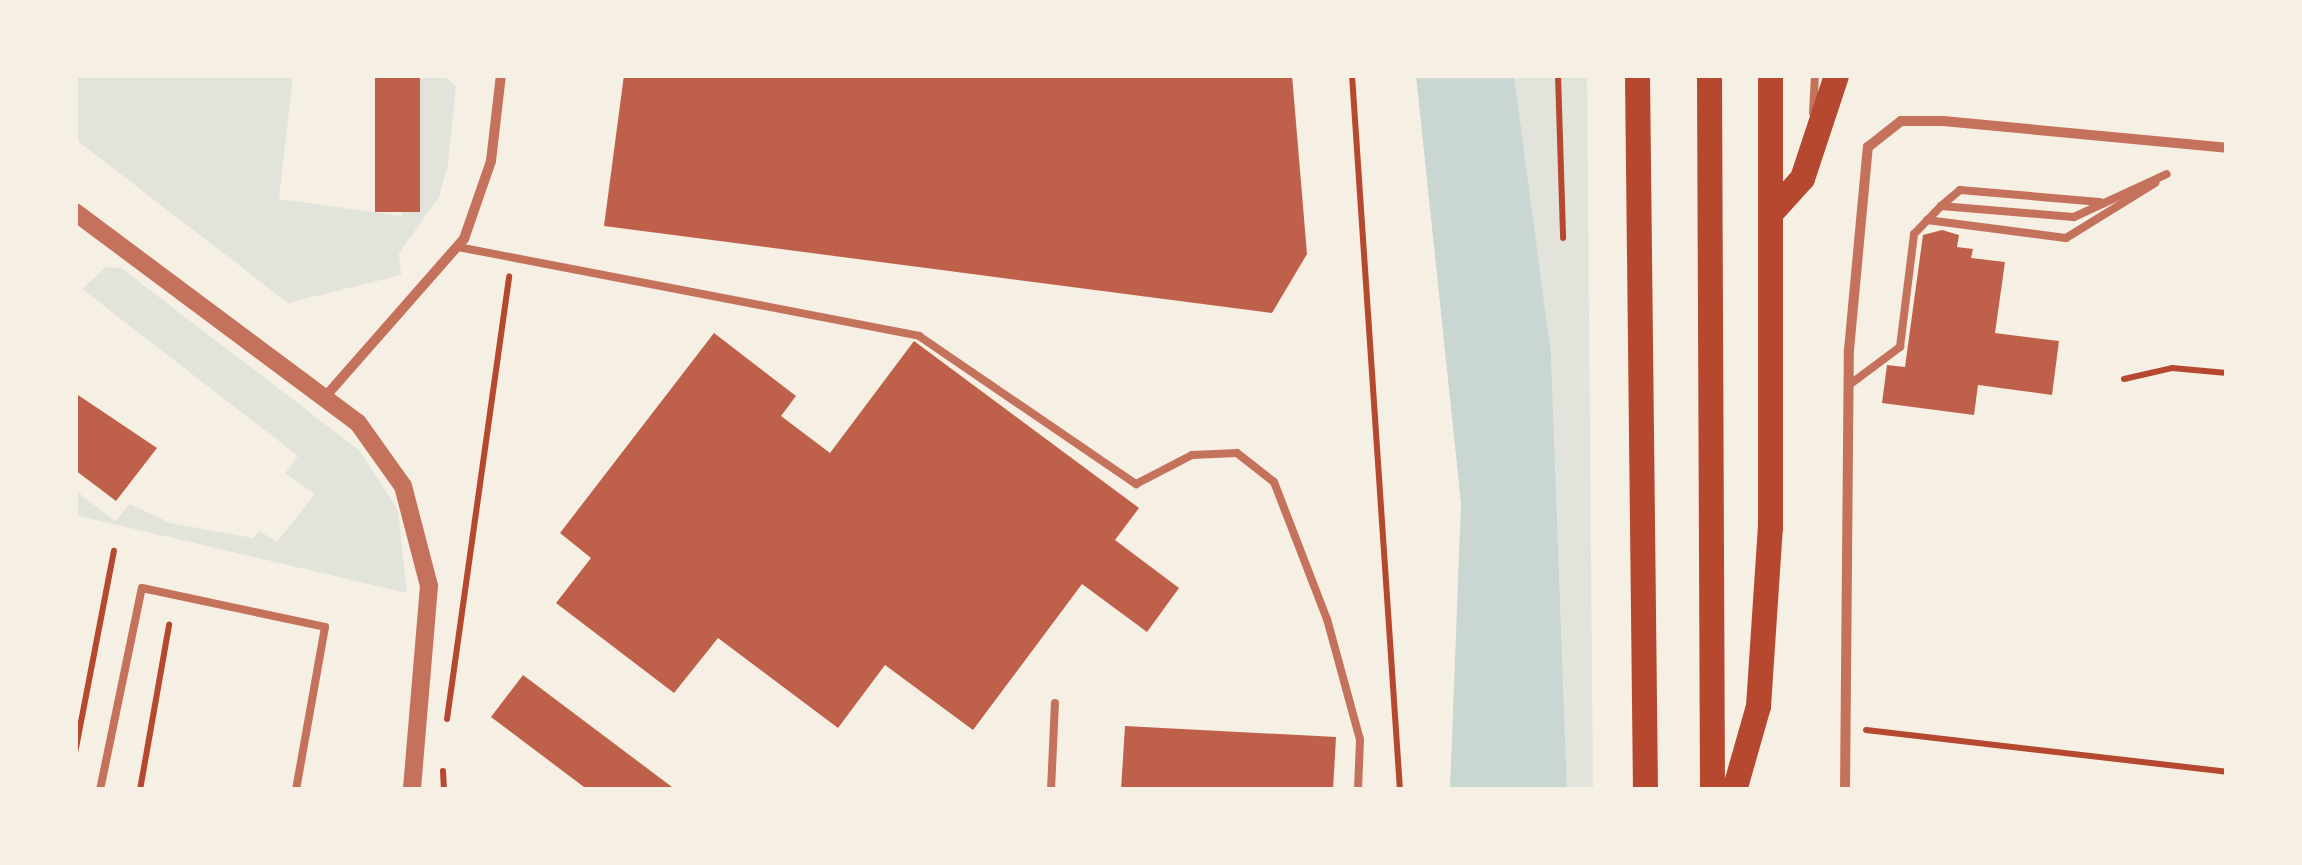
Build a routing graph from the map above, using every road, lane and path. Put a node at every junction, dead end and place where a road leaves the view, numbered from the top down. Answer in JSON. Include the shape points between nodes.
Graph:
{"nodes":[{"id":1,"x":501,"y":75,"type":"edge"},
{"id":2,"x":1352,"y":75,"type":"edge"},
{"id":3,"x":1558,"y":75,"type":"edge"},
{"id":4,"x":1637,"y":75,"type":"edge"},
{"id":5,"x":1709,"y":75,"type":"edge"},
{"id":6,"x":1770,"y":75,"type":"edge"},
{"id":7,"x":1815,"y":75,"type":"edge"},
{"id":8,"x":1836,"y":75,"type":"edge"},
{"id":9,"x":1811,"y":138,"type":"junction"},
{"id":10,"x":2227,"y":148,"type":"edge"},
{"id":11,"x":2104,"y":203,"type":"junction"},
{"id":12,"x":1941,"y":206,"type":"junction"},
{"id":13,"x":1773,"y":210,"type":"junction"},
{"id":14,"x":75,"y":212,"type":"edge"},
{"id":15,"x":1927,"y":220,"type":"junction"},
{"id":16,"x":1563,"y":238,"type":"dead end"},
{"id":17,"x":458,"y":246,"type":"junction"},
{"id":18,"x":509,"y":263,"type":"junction"},
{"id":19,"x":2227,"y":372,"type":"edge"},
{"id":20,"x":2124,"y":378,"type":"dead end"},
{"id":21,"x":1849,"y":385,"type":"junction"},
{"id":22,"x":325,"y":397,"type":"junction"},
{"id":23,"x":114,"y":551,"type":"dead end"},
{"id":24,"x":169,"y":625,"type":"dead end"},
{"id":25,"x":1056,"y":703,"type":"dead end"},
{"id":26,"x":447,"y":722,"type":"dead end"},
{"id":27,"x":1846,"y":728,"type":"junction"},
{"id":28,"x":75,"y":753,"type":"edge"},
{"id":29,"x":2227,"y":772,"type":"edge"},
{"id":30,"x":100,"y":790,"type":"edge"},
{"id":31,"x":140,"y":790,"type":"edge"},
{"id":32,"x":296,"y":790,"type":"edge"},
{"id":33,"x":412,"y":790,"type":"edge"},
{"id":34,"x":1051,"y":790,"type":"edge"},
{"id":35,"x":1358,"y":790,"type":"edge"},
{"id":36,"x":1400,"y":790,"type":"edge"},
{"id":37,"x":1644,"y":790,"type":"edge"},
{"id":38,"x":1712,"y":790,"type":"edge"},
{"id":39,"x":1734,"y":790,"type":"edge"},
{"id":40,"x":1844,"y":790,"type":"edge"}],
"edges":[{"from":1,"to":17,"type":"street","via":[[480,204]]},
{"from":2,"to":36,"type":"path"},
{"from":3,"to":16,"type":"path"},
{"from":4,"to":37,"type":"highway"},
{"from":5,"to":38,"type":"highway"},
{"from":6,"to":13,"type":"highway"},
{"from":7,"to":9,"type":"lane"},
{"from":8,"to":9,"type":"highway"},
{"from":9,"to":13,"type":"highway","via":[[1802,178]]},
{"from":10,"to":21,"type":"street","via":[[1943,121],[1888,127],[1868,147],[1858,190]]},
{"from":11,"to":12,"type":"lane","via":[[2060,217]]},
{"from":11,"to":12,"type":"lane","via":[[1960,190]]},
{"from":11,"to":15,"type":"lane","via":[[2167,174],[2066,238]]},
{"from":12,"to":15,"type":"lane"},
{"from":13,"to":39,"type":"highway","via":[[1758,706]]},
{"from":14,"to":22,"type":"street"},
{"from":15,"to":21,"type":"lane","via":[[1914,234],[1900,348]]},
{"from":17,"to":18,"type":"lane"},
{"from":17,"to":22,"type":"street"},
{"from":18,"to":26,"type":"path"},
{"from":18,"to":35,"type":"lane","via":[[919,336],[1136,484],[1192,455],[1237,453],[1274,482],[1328,619],[1360,740]]},
{"from":19,"to":20,"type":"path","via":[[2172,368]]},
{"from":21,"to":27,"type":"street"},
{"from":22,"to":33,"type":"street","via":[[395,474],[428,560]]},
{"from":23,"to":28,"type":"path"},
{"from":24,"to":31,"type":"path"},
{"from":25,"to":34,"type":"lane"},
{"from":27,"to":29,"type":"path"},
{"from":27,"to":40,"type":"street"},
{"from":30,"to":32,"type":"lane","via":[[142,588],[324,627]]}]}
